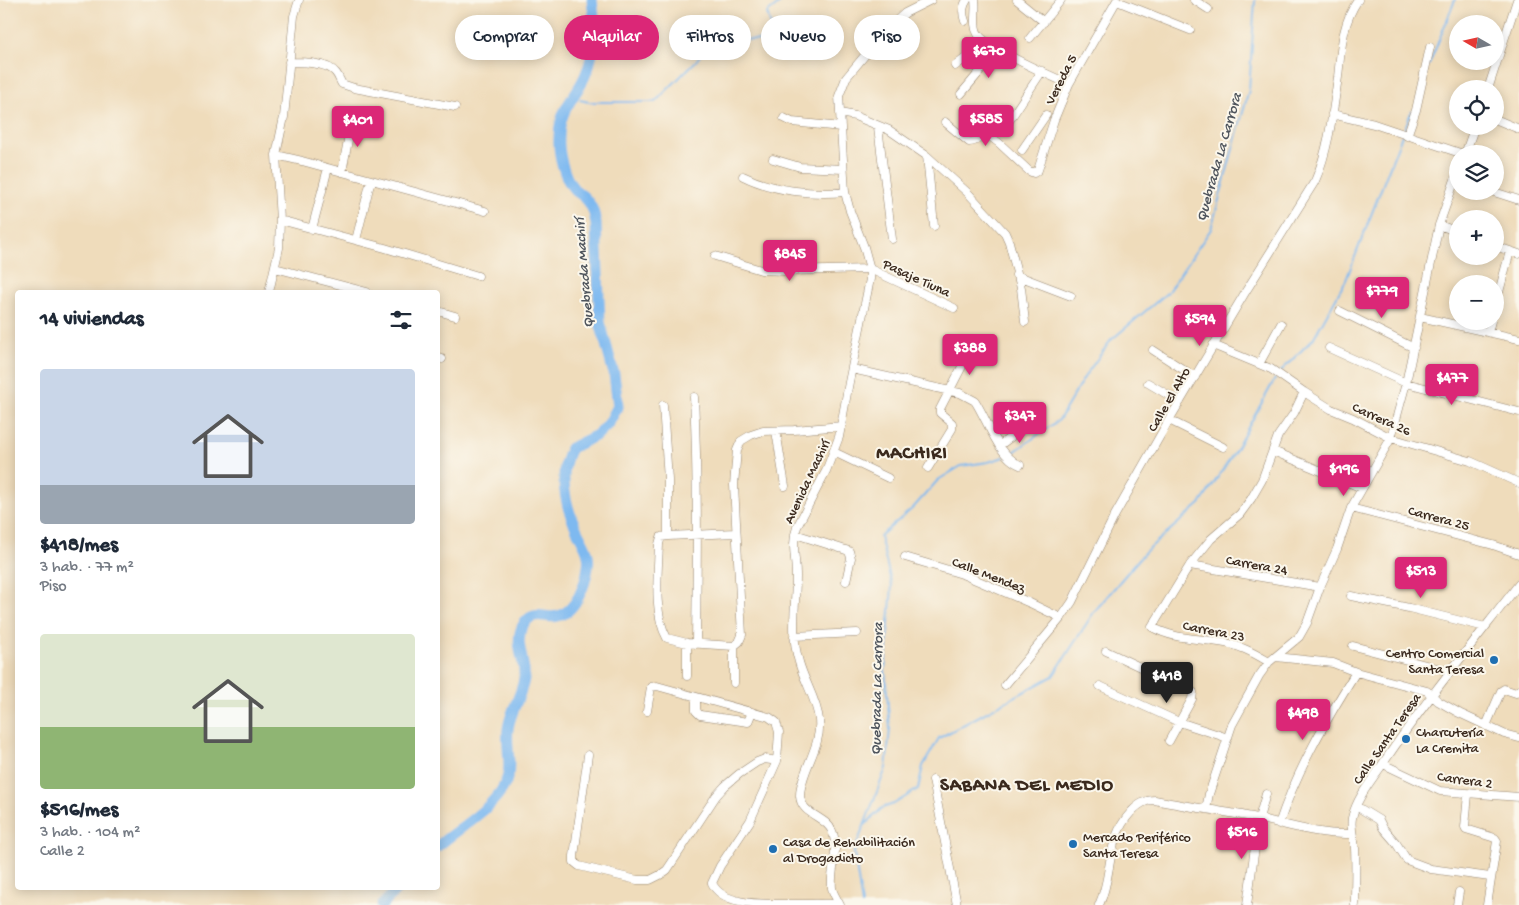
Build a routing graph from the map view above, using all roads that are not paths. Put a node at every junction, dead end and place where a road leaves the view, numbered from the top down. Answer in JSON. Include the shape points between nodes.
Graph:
{"nodes":[{"id":1,"x":299,"y":0,"type":"edge"},
{"id":2,"x":931,"y":0,"type":"edge"},
{"id":3,"x":967,"y":0,"type":"edge"},
{"id":4,"x":976,"y":0,"type":"edge"},
{"id":5,"x":1017,"y":0,"type":"edge"},
{"id":6,"x":1062,"y":0,"type":"edge"},
{"id":7,"x":1194,"y":0,"type":"edge"},
{"id":8,"x":1358,"y":0,"type":"edge"},
{"id":9,"x":1517,"y":0,"type":"edge"},
{"id":10,"x":1117,"y":1,"type":"edge"},
{"id":11,"x":1208,"y":9,"type":"dead end"},
{"id":12,"x":1515,"y":13,"type":"edge"},
{"id":13,"x":965,"y":21,"type":"dead end"},
{"id":14,"x":1044,"y":22,"type":"junction"},
{"id":15,"x":1190,"y":30,"type":"dead end"},
{"id":16,"x":1030,"y":38,"type":"dead end"},
{"id":17,"x":987,"y":42,"type":"junction"},
{"id":18,"x":1430,"y":47,"type":"dead end"},
{"id":19,"x":999,"y":49,"type":"junction"},
{"id":20,"x":289,"y":62,"type":"junction"},
{"id":21,"x":955,"y":66,"type":"dead end"},
{"id":22,"x":1042,"y":71,"type":"junction"},
{"id":23,"x":1491,"y":80,"type":"edge"},
{"id":24,"x":1069,"y":84,"type":"junction"},
{"id":25,"x":961,"y":94,"type":"dead end"},
{"id":26,"x":455,"y":107,"type":"dead end"},
{"id":27,"x":840,"y":113,"type":"junction"},
{"id":28,"x":1332,"y":114,"type":"junction"},
{"id":29,"x":1046,"y":116,"type":"dead end"},
{"id":30,"x":784,"y":118,"type":"dead end"},
{"id":31,"x":352,"y":119,"type":"dead end"},
{"id":32,"x":945,"y":122,"type":"dead end"},
{"id":33,"x":1504,"y":123,"type":"edge"},
{"id":34,"x":841,"y":127,"type":"junction"},
{"id":35,"x":878,"y":127,"type":"junction"},
{"id":36,"x":1005,"y":127,"type":"dead end"},
{"id":37,"x":1519,"y":129,"type":"edge"},
{"id":38,"x":1033,"y":134,"type":"junction"},
{"id":39,"x":1407,"y":136,"type":"junction"},
{"id":40,"x":1047,"y":144,"type":"junction"},
{"id":41,"x":1449,"y":149,"type":"edge"},
{"id":42,"x":1022,"y":150,"type":"dead end"},
{"id":43,"x":276,"y":155,"type":"junction"},
{"id":44,"x":927,"y":156,"type":"junction"},
{"id":45,"x":773,"y":159,"type":"dead end"},
{"id":46,"x":328,"y":168,"type":"junction"},
{"id":47,"x":842,"y":169,"type":"junction"},
{"id":48,"x":342,"y":172,"type":"junction"},
{"id":49,"x":743,"y":176,"type":"dead end"},
{"id":50,"x":370,"y":180,"type":"junction"},
{"id":51,"x":845,"y":192,"type":"junction"},
{"id":52,"x":1504,"y":195,"type":"edge"},
{"id":53,"x":1449,"y":199,"type":"edge"},
{"id":54,"x":1519,"y":200,"type":"edge"},
{"id":55,"x":485,"y":211,"type":"dead end"},
{"id":56,"x":280,"y":220,"type":"junction"},
{"id":57,"x":1439,"y":225,"type":"junction"},
{"id":58,"x":934,"y":226,"type":"dead end"},
{"id":59,"x":312,"y":229,"type":"junction"},
{"id":60,"x":1449,"y":229,"type":"edge"},
{"id":61,"x":892,"y":239,"type":"dead end"},
{"id":62,"x":356,"y":240,"type":"junction"},
{"id":63,"x":1504,"y":249,"type":"edge"},
{"id":64,"x":1510,"y":251,"type":"junction"},
{"id":65,"x":1519,"y":254,"type":"edge"},
{"id":66,"x":715,"y":256,"type":"dead end"},
{"id":67,"x":275,"y":268,"type":"junction"},
{"id":68,"x":870,"y":269,"type":"junction"},
{"id":69,"x":1016,"y":275,"type":"junction"},
{"id":70,"x":1504,"y":275,"type":"edge"},
{"id":71,"x":478,"y":276,"type":"dead end"},
{"id":72,"x":270,"y":290,"type":"edge"},
{"id":73,"x":359,"y":290,"type":"edge"},
{"id":74,"x":1071,"y":296,"type":"dead end"},
{"id":75,"x":954,"y":308,"type":"dead end"},
{"id":76,"x":1340,"y":311,"type":"dead end"},
{"id":77,"x":440,"y":312,"type":"edge"},
{"id":78,"x":455,"y":316,"type":"dead end"},
{"id":79,"x":1420,"y":317,"type":"junction"},
{"id":80,"x":1025,"y":322,"type":"dead end"},
{"id":81,"x":1281,"y":324,"type":"dead end"},
{"id":82,"x":1488,"y":332,"type":"joint"},
{"id":83,"x":1519,"y":340,"type":"edge"},
{"id":84,"x":1213,"y":346,"type":"junction"},
{"id":85,"x":1329,"y":348,"type":"dead end"},
{"id":86,"x":1414,"y":348,"type":"junction"},
{"id":87,"x":1153,"y":350,"type":"dead end"},
{"id":88,"x":970,"y":351,"type":"dead end"},
{"id":89,"x":1259,"y":364,"type":"junction"},
{"id":90,"x":852,"y":369,"type":"junction"},
{"id":91,"x":1195,"y":377,"type":"junction"},
{"id":92,"x":1148,"y":383,"type":"dead end"},
{"id":93,"x":1406,"y":383,"type":"junction"},
{"id":94,"x":950,"y":390,"type":"junction"},
{"id":95,"x":1304,"y":392,"type":"junction"},
{"id":96,"x":694,"y":397,"type":"dead end"},
{"id":97,"x":1180,"y":402,"type":"junction"},
{"id":98,"x":663,"y":404,"type":"dead end"},
{"id":99,"x":1519,"y":412,"type":"edge"},
{"id":100,"x":1170,"y":420,"type":"junction"},
{"id":101,"x":1023,"y":424,"type":"dead end"},
{"id":102,"x":842,"y":426,"type":"junction"},
{"id":103,"x":776,"y":430,"type":"junction"},
{"id":104,"x":1391,"y":438,"type":"junction"},
{"id":105,"x":1000,"y":445,"type":"junction"},
{"id":106,"x":1223,"y":447,"type":"dead end"},
{"id":107,"x":1273,"y":451,"type":"junction"},
{"id":108,"x":834,"y":452,"type":"junction"},
{"id":109,"x":1020,"y":464,"type":"dead end"},
{"id":110,"x":928,"y":468,"type":"dead end"},
{"id":111,"x":888,"y":478,"type":"dead end"},
{"id":112,"x":1519,"y":483,"type":"edge"},
{"id":113,"x":785,"y":486,"type":"dead end"},
{"id":114,"x":1362,"y":488,"type":"junction"},
{"id":115,"x":1351,"y":508,"type":"junction"},
{"id":116,"x":735,"y":533,"type":"junction"},
{"id":117,"x":698,"y":534,"type":"junction"},
{"id":118,"x":795,"y":534,"type":"junction"},
{"id":119,"x":668,"y":536,"type":"junction"},
{"id":120,"x":1519,"y":554,"type":"edge"},
{"id":121,"x":905,"y":557,"type":"dead end"},
{"id":122,"x":1190,"y":565,"type":"junction"},
{"id":123,"x":846,"y":581,"type":"dead end"},
{"id":124,"x":1519,"y":584,"type":"edge"},
{"id":125,"x":1320,"y":587,"type":"junction"},
{"id":126,"x":1351,"y":596,"type":"dead end"},
{"id":127,"x":1062,"y":618,"type":"junction"},
{"id":128,"x":1485,"y":627,"type":"junction"},
{"id":129,"x":857,"y":633,"type":"dead end"},
{"id":130,"x":794,"y":636,"type":"junction"},
{"id":131,"x":692,"y":644,"type":"junction"},
{"id":132,"x":734,"y":646,"type":"junction"},
{"id":133,"x":1353,"y":646,"type":"dead end"},
{"id":134,"x":1106,"y":652,"type":"dead end"},
{"id":135,"x":1273,"y":660,"type":"junction"},
{"id":136,"x":1449,"y":671,"type":"junction"},
{"id":137,"x":1356,"y":672,"type":"junction"},
{"id":138,"x":687,"y":676,"type":"dead end"},
{"id":139,"x":734,"y":683,"type":"dead end"},
{"id":140,"x":1005,"y":685,"type":"dead end"},
{"id":141,"x":1100,"y":686,"type":"dead end"},
{"id":142,"x":1519,"y":690,"type":"edge"},
{"id":143,"x":1432,"y":694,"type":"junction"},
{"id":144,"x":696,"y":697,"type":"junction"},
{"id":145,"x":646,"y":711,"type":"dead end"},
{"id":146,"x":752,"y":712,"type":"junction"},
{"id":147,"x":1179,"y":722,"type":"junction"},
{"id":148,"x":1486,"y":726,"type":"junction"},
{"id":149,"x":1228,"y":738,"type":"junction"},
{"id":150,"x":1519,"y":738,"type":"edge"},
{"id":151,"x":1168,"y":741,"type":"dead end"},
{"id":152,"x":588,"y":755,"type":"dead end"},
{"id":153,"x":777,"y":760,"type":"junction"},
{"id":154,"x":1383,"y":764,"type":"junction"},
{"id":155,"x":933,"y":780,"type":"dead end"},
{"id":156,"x":1266,"y":794,"type":"dead end"},
{"id":157,"x":1468,"y":794,"type":"junction"},
{"id":158,"x":1519,"y":797,"type":"edge"},
{"id":159,"x":1356,"y":806,"type":"junction"},
{"id":160,"x":1206,"y":809,"type":"junction"},
{"id":161,"x":1259,"y":818,"type":"junction"},
{"id":162,"x":1279,"y":824,"type":"junction"},
{"id":163,"x":1351,"y":834,"type":"junction"},
{"id":164,"x":1490,"y":876,"type":"junction"},
{"id":165,"x":1460,"y":892,"type":"dead end"},
{"id":166,"x":840,"y":904,"type":"edge"},
{"id":167,"x":957,"y":905,"type":"edge"},
{"id":168,"x":1099,"y":905,"type":"edge"},
{"id":169,"x":1247,"y":905,"type":"edge"},
{"id":170,"x":1354,"y":905,"type":"edge"},
{"id":171,"x":1457,"y":905,"type":"edge"},
{"id":172,"x":1486,"y":905,"type":"edge"}],
"edges":[{"from":1,"to":20,"type":"street"},
{"from":2,"to":27,"type":"street","name":"Avenida Machirí","via":[[914,7],[895,21],[858,63],[846,78],[839,96]]},
{"from":3,"to":13,"type":"street","via":[[963,7]]},
{"from":4,"to":17,"type":"street","via":[[975,27]]},
{"from":5,"to":14,"type":"street"},
{"from":6,"to":14,"type":"street"},
{"from":7,"to":11,"type":"street"},
{"from":8,"to":28,"type":"street","name":"Calle El Alto","via":[[1347,20]]},
{"from":9,"to":12,"type":"street"},
{"from":10,"to":15,"type":"street"},
{"from":10,"to":24,"type":"street","name":"Vereda 5"},
{"from":12,"to":23,"type":"street"},
{"from":14,"to":16,"type":"street"},
{"from":17,"to":19,"type":"street"},
{"from":17,"to":21,"type":"street"},
{"from":18,"to":39,"type":"street"},
{"from":19,"to":22,"type":"street"},
{"from":19,"to":25,"type":"street"},
{"from":20,"to":26,"type":"street","via":[[318,64],[336,73],[342,84],[354,88]]},
{"from":20,"to":43,"type":"street","via":[[284,117]]},
{"from":22,"to":24,"type":"street"},
{"from":22,"to":36,"type":"street"},
{"from":24,"to":40,"type":"street","name":"Vereda 5"},
{"from":27,"to":34,"type":"street","name":"Avenida Machirí"},
{"from":27,"to":35,"type":"street"},
{"from":28,"to":39,"type":"street"},
{"from":28,"to":84,"type":"street","name":"Calle El Alto","via":[[1315,181]]},
{"from":29,"to":38,"type":"street"},
{"from":30,"to":34,"type":"street","via":[[792,122]]},
{"from":31,"to":48,"type":"street"},
{"from":32,"to":40,"type":"street","name":"Vereda 5","via":[[969,142],[987,134],[1034,173]]},
{"from":33,"to":37,"type":"street"},
{"from":34,"to":47,"type":"street","name":"Avenida Machirí"},
{"from":35,"to":44,"type":"street","via":[[889,130]]},
{"from":35,"to":61,"type":"street"},
{"from":38,"to":40,"type":"street"},
{"from":38,"to":42,"type":"street"},
{"from":39,"to":41,"type":"street"},
{"from":43,"to":46,"type":"street"},
{"from":43,"to":56,"type":"street"},
{"from":44,"to":58,"type":"street"},
{"from":44,"to":69,"type":"street","via":[[1005,233],[1010,242]]},
{"from":45,"to":47,"type":"street","via":[[800,167]]},
{"from":46,"to":48,"type":"street"},
{"from":46,"to":59,"type":"street"},
{"from":47,"to":51,"type":"street","name":"Avenida Machirí"},
{"from":48,"to":50,"type":"street"},
{"from":49,"to":51,"type":"street","via":[[782,188]]},
{"from":50,"to":55,"type":"street"},
{"from":50,"to":62,"type":"street"},
{"from":51,"to":68,"type":"street","name":"Avenida Machirí"},
{"from":52,"to":54,"type":"street"},
{"from":53,"to":57,"type":"street"},
{"from":56,"to":59,"type":"street"},
{"from":56,"to":67,"type":"street"},
{"from":57,"to":60,"type":"street"},
{"from":57,"to":79,"type":"street"},
{"from":59,"to":62,"type":"street"},
{"from":62,"to":71,"type":"street"},
{"from":63,"to":64,"type":"street"},
{"from":64,"to":65,"type":"street"},
{"from":64,"to":70,"type":"street"},
{"from":66,"to":68,"type":"street","via":[[761,270]]},
{"from":67,"to":72,"type":"street"},
{"from":67,"to":73,"type":"street"},
{"from":68,"to":75,"type":"street","name":"Pasaje Tiuna"},
{"from":68,"to":90,"type":"street","name":"Avenida Machirí"},
{"from":69,"to":74,"type":"street"},
{"from":69,"to":80,"type":"street"},
{"from":76,"to":86,"type":"street"},
{"from":77,"to":78,"type":"street"},
{"from":79,"to":82,"type":"street"},
{"from":79,"to":86,"type":"street"},
{"from":81,"to":89,"type":"street"},
{"from":82,"to":83,"type":"street"},
{"from":84,"to":89,"type":"street","name":"Carrera 26"},
{"from":84,"to":91,"type":"street","name":"Calle El Alto"},
{"from":85,"to":93,"type":"street"},
{"from":86,"to":93,"type":"street"},
{"from":87,"to":91,"type":"street"},
{"from":88,"to":94,"type":"street"},
{"from":89,"to":95,"type":"street","name":"Carrera 26"},
{"from":90,"to":94,"type":"street"},
{"from":90,"to":102,"type":"street","name":"Avenida Machirí"},
{"from":91,"to":97,"type":"street","name":"Calle El Alto"},
{"from":92,"to":97,"type":"street"},
{"from":93,"to":99,"type":"street"},
{"from":93,"to":104,"type":"street"},
{"from":94,"to":105,"type":"street","via":[[976,401]]},
{"from":94,"to":110,"type":"street","via":[[940,413],[952,423],[952,429]]},
{"from":95,"to":104,"type":"street","name":"Carrera 26"},
{"from":95,"to":107,"type":"street","via":[[1278,436]]},
{"from":96,"to":117,"type":"street"},
{"from":97,"to":100,"type":"street","name":"Calle El Alto"},
{"from":98,"to":119,"type":"street"},
{"from":100,"to":106,"type":"street"},
{"from":100,"to":127,"type":"street","name":"Calle El Alto"},
{"from":101,"to":105,"type":"street"},
{"from":102,"to":103,"type":"street"},
{"from":102,"to":108,"type":"street","name":"Avenida Machirí"},
{"from":103,"to":113,"type":"street"},
{"from":103,"to":116,"type":"street","via":[[751,435],[741,441],[737,450]]},
{"from":104,"to":112,"type":"street","name":"Carrera 26","via":[[1470,461]]},
{"from":104,"to":114,"type":"street"},
{"from":105,"to":109,"type":"street","via":[[1012,461]]},
{"from":107,"to":114,"type":"street"},
{"from":107,"to":122,"type":"street","via":[[1251,499]]},
{"from":108,"to":111,"type":"street"},
{"from":108,"to":118,"type":"street","name":"Avenida Machirí"},
{"from":114,"to":115,"type":"street"},
{"from":115,"to":120,"type":"street","name":"Carrera 25"},
{"from":115,"to":125,"type":"street"},
{"from":116,"to":117,"type":"street"},
{"from":116,"to":132,"type":"street","via":[[742,636]]},
{"from":117,"to":119,"type":"street"},
{"from":117,"to":131,"type":"street"},
{"from":118,"to":123,"type":"street","via":[[849,551],[851,558]]},
{"from":118,"to":130,"type":"street","name":"Avenida Machirí"},
{"from":119,"to":131,"type":"street","via":[[661,537],[659,544],[660,617],[667,638]]},
{"from":121,"to":127,"type":"street","name":"Calle Mendez","via":[[962,574]]},
{"from":122,"to":125,"type":"street","name":"Carrera 24"},
{"from":122,"to":135,"type":"street","name":"Carrera 23","via":[[1152,627],[1168,634],[1248,649]]},
{"from":124,"to":128,"type":"street","name":"Calle Santa Teresa"},
{"from":125,"to":135,"type":"street","via":[[1299,637]]},
{"from":126,"to":128,"type":"street"},
{"from":127,"to":140,"type":"street","name":"Calle El Alto"},
{"from":128,"to":136,"type":"street","name":"Calle Santa Teresa"},
{"from":129,"to":130,"type":"street"},
{"from":130,"to":166,"type":"street","name":"Avenida Machirí","via":[[798,662],[819,718],[817,741],[800,798],[805,809],[832,831],[832,888]]},
{"from":131,"to":132,"type":"street"},
{"from":131,"to":138,"type":"street"},
{"from":132,"to":139,"type":"street"},
{"from":133,"to":136,"type":"street"},
{"from":134,"to":147,"type":"street","via":[[1192,692],[1192,699]]},
{"from":135,"to":137,"type":"street","name":"Carrera 23","via":[[1333,664]]},
{"from":135,"to":149,"type":"street","via":[[1259,676]]},
{"from":136,"to":143,"type":"street","name":"Calle Santa Teresa"},
{"from":137,"to":143,"type":"street","name":"Carrera 23"},
{"from":137,"to":162,"type":"street","via":[[1325,723]]},
{"from":141,"to":147,"type":"street"},
{"from":142,"to":148,"type":"street","via":[[1516,694],[1504,689],[1501,691]]},
{"from":143,"to":148,"type":"street","name":"Carrera 23","via":[[1438,701]]},
{"from":143,"to":154,"type":"street","name":"Calle Santa Teresa"},
{"from":144,"to":145,"type":"street","via":[[652,687]]},
{"from":144,"to":146,"type":"street"},
{"from":144,"to":146,"type":"street","via":[[696,711],[700,715],[748,722]]},
{"from":146,"to":153,"type":"street","via":[[776,722],[779,732]]},
{"from":147,"to":149,"type":"street"},
{"from":147,"to":151,"type":"street"},
{"from":148,"to":150,"type":"street","name":"Carrera 23"},
{"from":149,"to":160,"type":"street"},
{"from":152,"to":153,"type":"street","via":[[574,862],[578,866],[637,880],[650,880],[667,870],[716,796],[739,774],[765,759]]},
{"from":153,"to":166,"type":"street","via":[[750,821],[715,876],[714,889],[732,900],[747,903]]},
{"from":154,"to":157,"type":"street","name":"Carrera 2","via":[[1440,791]]},
{"from":154,"to":159,"type":"street","name":"Calle Santa Teresa"},
{"from":155,"to":167,"type":"street"},
{"from":156,"to":161,"type":"street"},
{"from":157,"to":158,"type":"street","name":"Carrera 2"},
{"from":157,"to":164,"type":"street","via":[[1466,829],[1497,841]]},
{"from":159,"to":163,"type":"street","name":"Calle Santa Teresa"},
{"from":159,"to":164,"type":"street","via":[[1379,820],[1407,860],[1432,870]]},
{"from":160,"to":161,"type":"street"},
{"from":160,"to":168,"type":"street","via":[[1155,800],[1146,800],[1137,806],[1127,816],[1115,838]]},
{"from":161,"to":162,"type":"street"},
{"from":161,"to":169,"type":"street"},
{"from":162,"to":163,"type":"street","via":[[1312,832]]},
{"from":163,"to":170,"type":"street","name":"Calle Santa Teresa","via":[[1355,863]]},
{"from":164,"to":172,"type":"street"},
{"from":165,"to":171,"type":"street"}]}
